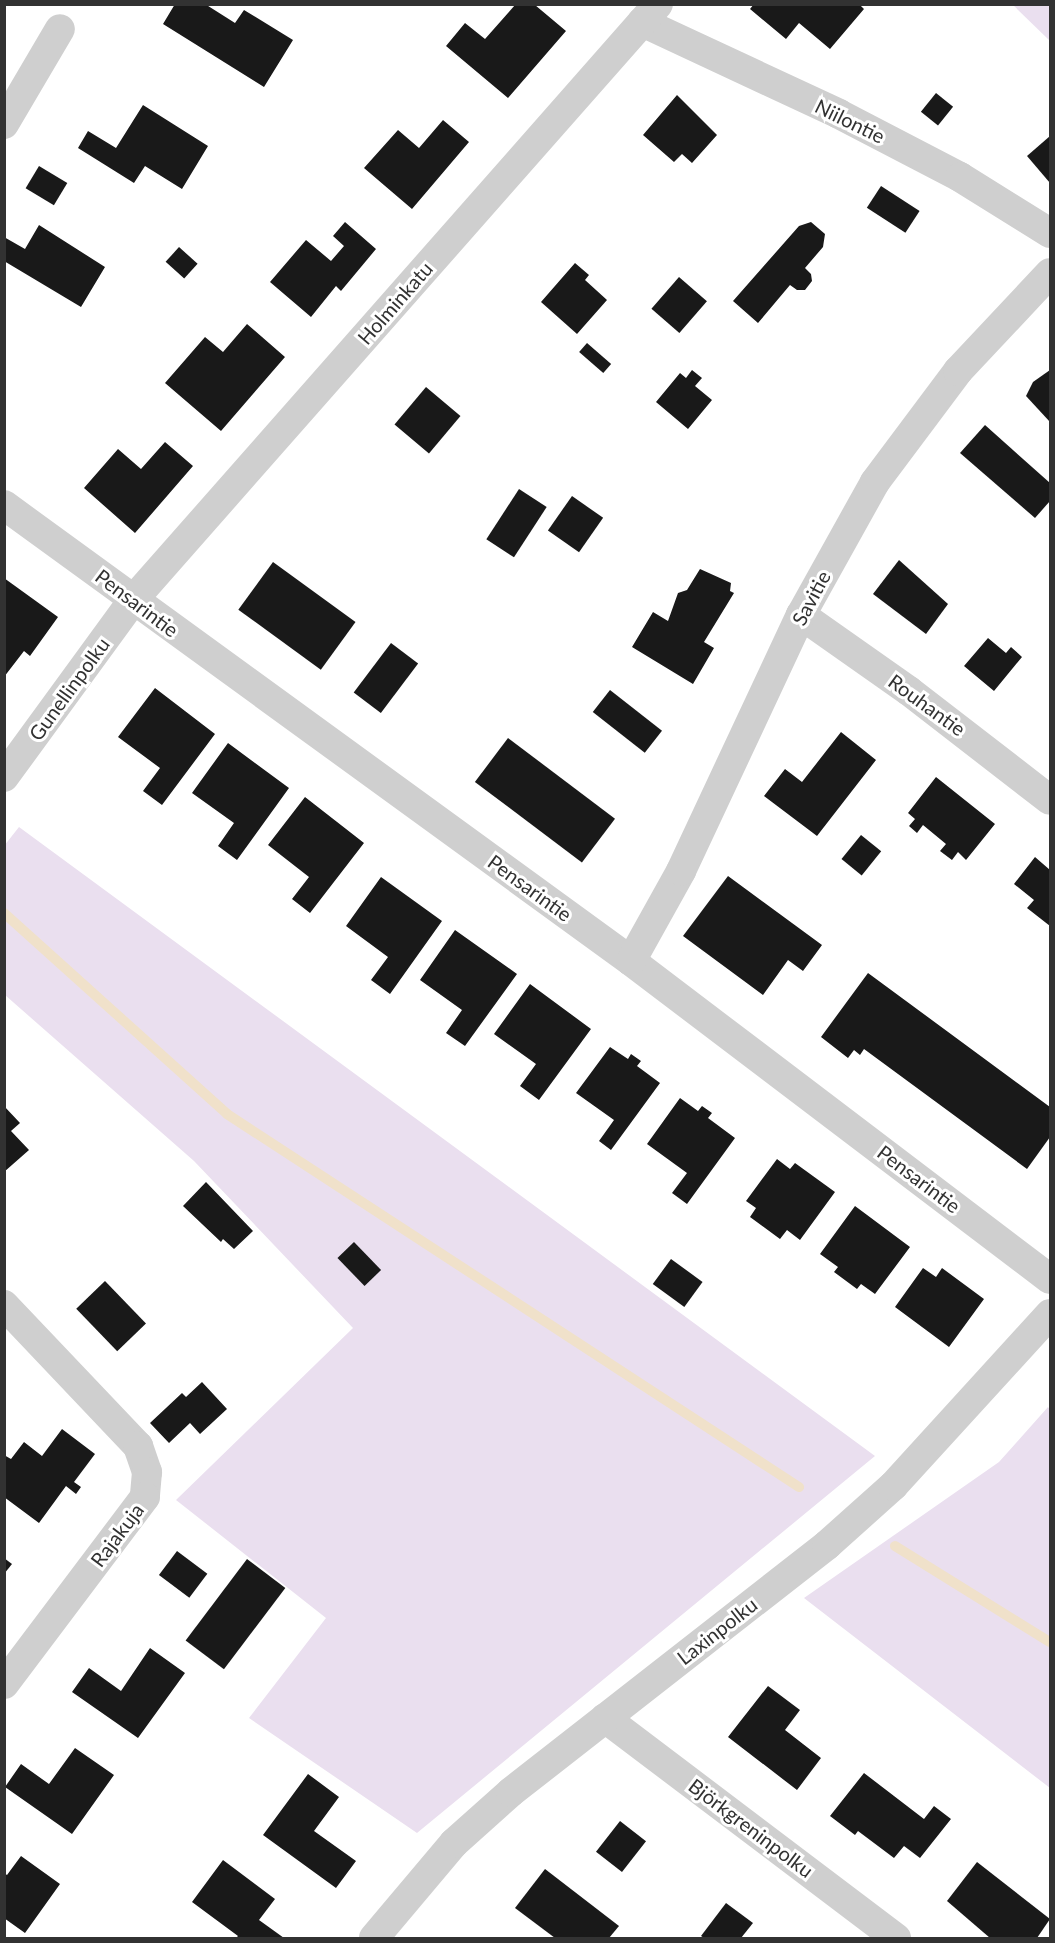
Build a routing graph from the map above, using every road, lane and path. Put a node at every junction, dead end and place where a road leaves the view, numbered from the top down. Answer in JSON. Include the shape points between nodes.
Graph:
{"nodes":[{"id":1,"x":650,"y":13,"type":"edge"},
{"id":2,"x":60,"y":28,"type":"dead end"},
{"id":3,"x":4,"y":124,"type":"edge"},
{"id":4,"x":1050,"y":233,"type":"edge"},
{"id":5,"x":1050,"y":273,"type":"edge"},
{"id":6,"x":4,"y":505,"type":"edge"},
{"id":7,"x":133,"y":600,"type":"junction"},
{"id":8,"x":801,"y":615,"type":"junction"},
{"id":9,"x":4,"y":777,"type":"edge"},
{"id":10,"x":1050,"y":800,"type":"edge"},
{"id":11,"x":631,"y":961,"type":"junction"},
{"id":12,"x":1050,"y":1279,"type":"edge"},
{"id":13,"x":4,"y":1305,"type":"edge"},
{"id":14,"x":1050,"y":1314,"type":"edge"},
{"id":15,"x":4,"y":1684,"type":"edge"},
{"id":16,"x":605,"y":1718,"type":"junction"},
{"id":17,"x":374,"y":1938,"type":"edge"},
{"id":18,"x":896,"y":1938,"type":"edge"}],
"edges":[{"from":1,"to":4,"type":"street","name":"Niilontie","via":[[960,177]]},
{"from":1,"to":7,"type":"street","name":"Holminkatu"},
{"from":2,"to":3,"type":"street"},
{"from":5,"to":8,"type":"street","name":"Savitie","via":[[958,371],[875,482]]},
{"from":6,"to":7,"type":"street","name":"Pensarintie"},
{"from":7,"to":9,"type":"street","name":"Gunellinpolku"},
{"from":7,"to":11,"type":"street","name":"Pensarintie"},
{"from":8,"to":10,"type":"street","name":"Rouhantie","via":[[909,691]]},
{"from":8,"to":11,"type":"street","name":"Savitie","via":[[681,871]]},
{"from":11,"to":12,"type":"street","name":"Pensarintie"},
{"from":13,"to":15,"type":"street","name":"Rajakuja","via":[[138,1446],[147,1472],[145,1497]]},
{"from":14,"to":16,"type":"street","name":"Laxinpolku","via":[[893,1486],[827,1545]]},
{"from":16,"to":17,"type":"street","name":"Laxinpolku","via":[[454,1843]]},
{"from":16,"to":18,"type":"street","name":"Björkgreninpolku"}]}
